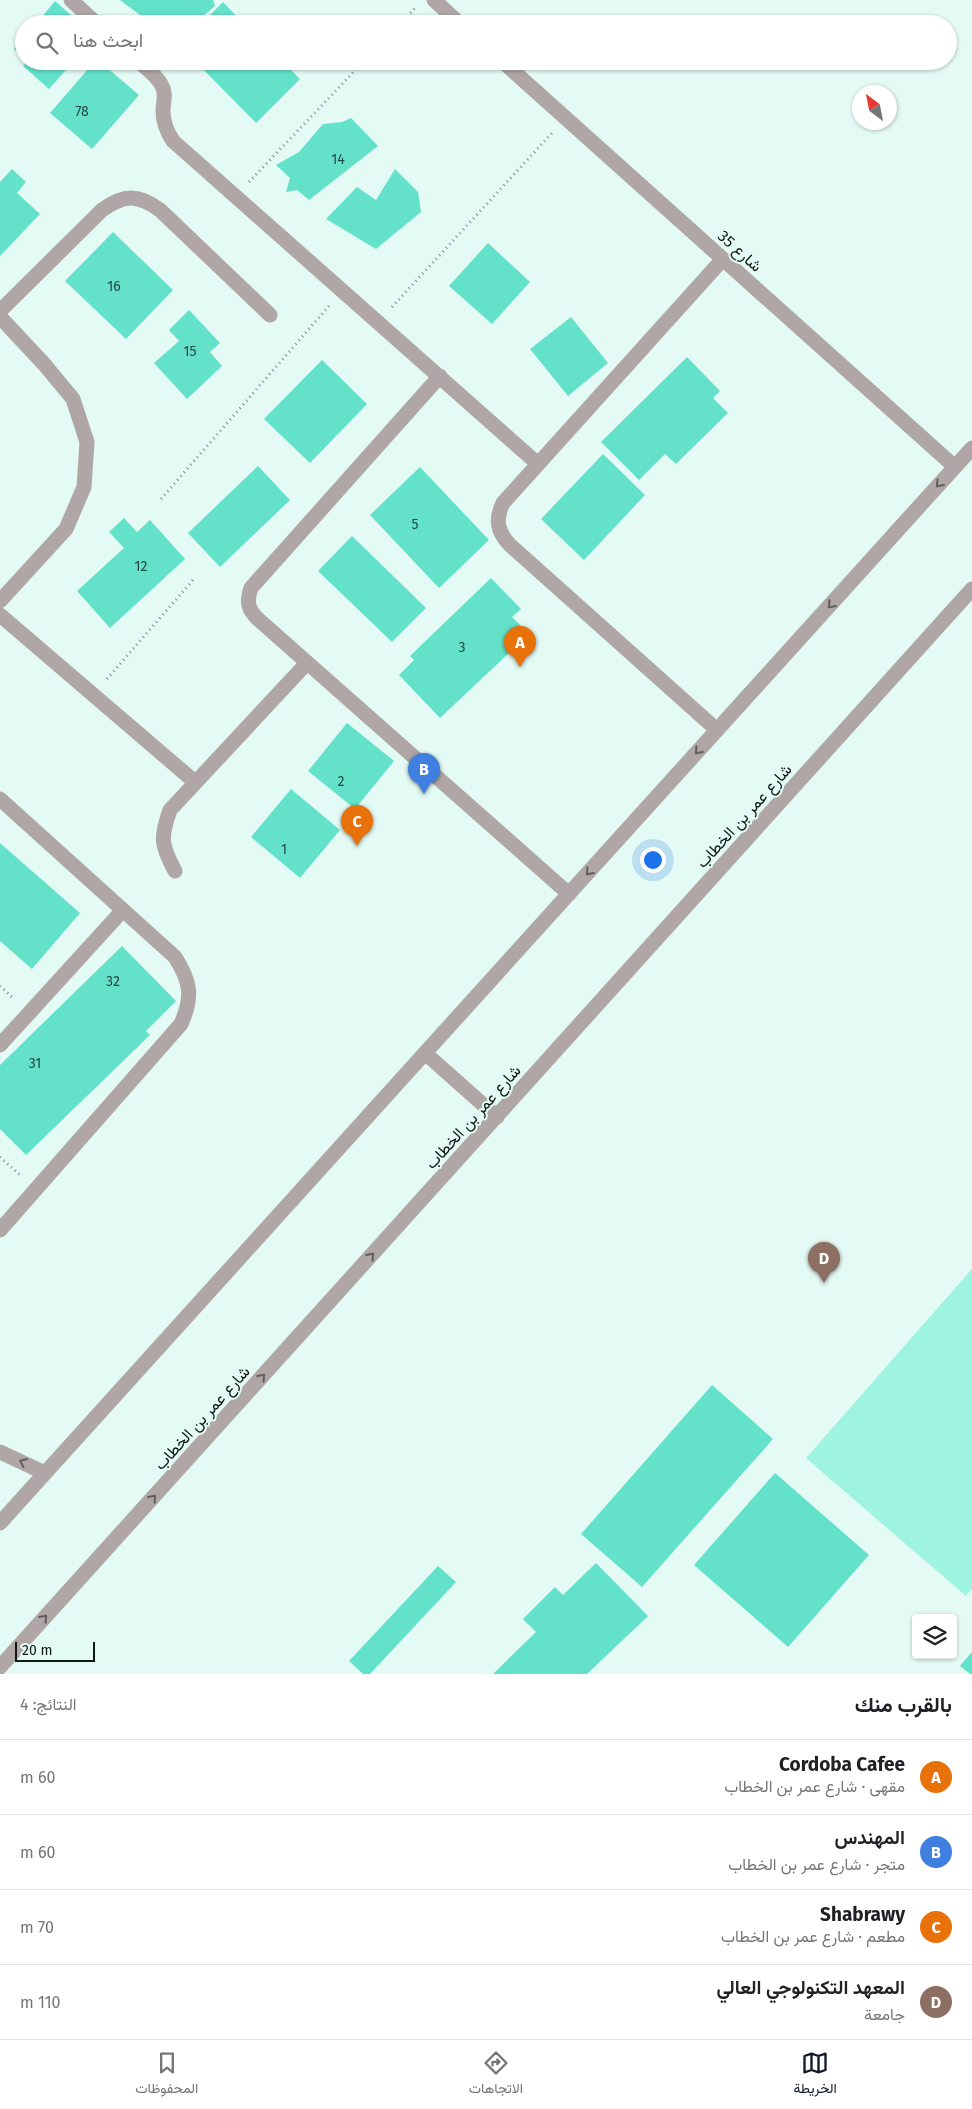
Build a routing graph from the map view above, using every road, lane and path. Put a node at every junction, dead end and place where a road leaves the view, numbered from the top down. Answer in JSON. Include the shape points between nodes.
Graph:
{"nodes":[{"id":1,"x":71,"y":0,"type":"edge"},
{"id":2,"x":434,"y":0,"type":"edge"},
{"id":3,"x":417,"y":6,"type":"dead end"},
{"id":4,"x":87,"y":15,"type":"edge"},
{"id":5,"x":408,"y":15,"type":"edge"},
{"id":6,"x":450,"y":15,"type":"edge"},
{"id":7,"x":147,"y":70,"type":"edge"},
{"id":8,"x":355,"y":70,"type":"edge"},
{"id":9,"x":512,"y":70,"type":"edge"},
{"id":10,"x":565,"y":118,"type":"junction"},
{"id":11,"x":236,"y":196,"type":"junction"},
{"id":12,"x":723,"y":259,"type":"junction"},
{"id":13,"x":343,"y":290,"type":"junction"},
{"id":14,"x":0,"y":311,"type":"edge"},
{"id":15,"x":270,"y":315,"type":"dead end"},
{"id":16,"x":0,"y":317,"type":"edge"},
{"id":17,"x":378,"y":322,"type":"junction"},
{"id":18,"x":440,"y":376,"type":"junction"},
{"id":19,"x":972,"y":448,"type":"edge"},
{"id":20,"x":538,"y":464,"type":"junction"},
{"id":21,"x":955,"y":467,"type":"junction"},
{"id":22,"x":161,"y":499,"type":"dead end"},
{"id":23,"x":194,"y":580,"type":"dead end"},
{"id":24,"x":972,"y":590,"type":"edge"},
{"id":25,"x":0,"y":601,"type":"edge"},
{"id":26,"x":0,"y":615,"type":"edge"},
{"id":27,"x":307,"y":662,"type":"junction"},
{"id":28,"x":94,"y":695,"type":"junction"},
{"id":29,"x":717,"y":730,"type":"junction"},
{"id":30,"x":195,"y":782,"type":"junction"},
{"id":31,"x":0,"y":799,"type":"edge"},
{"id":32,"x":175,"y":871,"type":"dead end"},
{"id":33,"x":568,"y":894,"type":"junction"},
{"id":34,"x":123,"y":910,"type":"junction"},
{"id":35,"x":0,"y":1045,"type":"edge"},
{"id":36,"x":425,"y":1053,"type":"junction"},
{"id":37,"x":497,"y":1117,"type":"junction"},
{"id":38,"x":0,"y":1157,"type":"edge"},
{"id":39,"x":35,"y":1190,"type":"junction"},
{"id":40,"x":0,"y":1230,"type":"edge"},
{"id":41,"x":0,"y":1452,"type":"edge"},
{"id":42,"x":46,"y":1473,"type":"junction"},
{"id":43,"x":0,"y":1523,"type":"edge"},
{"id":44,"x":0,"y":1668,"type":"edge"}],
"edges":[{"from":1,"to":4,"type":"street"},
{"from":2,"to":6,"type":"street"},
{"from":3,"to":5,"type":"path"},
{"from":7,"to":11,"type":"street","via":[[161,84],[165,101],[164,121],[173,141]]},
{"from":8,"to":11,"type":"path"},
{"from":9,"to":10,"type":"street","name":"شارع 35"},
{"from":10,"to":12,"type":"street","name":"شارع 35"},
{"from":10,"to":17,"type":"path"},
{"from":11,"to":13,"type":"street"},
{"from":12,"to":20,"type":"street"},
{"from":12,"to":21,"type":"street","name":"شارع 35"},
{"from":13,"to":17,"type":"street"},
{"from":13,"to":22,"type":"path"},
{"from":14,"to":15,"type":"street","via":[[102,210],[115,201],[131,197],[147,200],[160,210]]},
{"from":16,"to":25,"type":"street","via":[[73,399],[87,442],[84,487],[66,529]]},
{"from":17,"to":18,"type":"street"},
{"from":18,"to":20,"type":"street"},
{"from":18,"to":27,"type":"street","via":[[251,588],[248,606],[252,614]]},
{"from":19,"to":21,"type":"street"},
{"from":20,"to":29,"type":"street","via":[[503,503],[498,513],[502,536]]},
{"from":21,"to":29,"type":"street","one_way":true},
{"from":23,"to":28,"type":"path"},
{"from":24,"to":37,"type":"street","name":"شارع عمر بن الخطاب"},
{"from":26,"to":28,"type":"street"},
{"from":27,"to":30,"type":"street"},
{"from":27,"to":33,"type":"street"},
{"from":28,"to":30,"type":"street"},
{"from":29,"to":33,"type":"street","one_way":true},
{"from":30,"to":32,"type":"street","via":[[170,810],[162,831],[164,852]]},
{"from":31,"to":34,"type":"street"},
{"from":33,"to":36,"type":"street"},
{"from":34,"to":35,"type":"street"},
{"from":34,"to":39,"type":"street","via":[[175,957],[189,990],[188,1008],[181,1024]]},
{"from":36,"to":37,"type":"street"},
{"from":36,"to":42,"type":"street"},
{"from":44,"to":37,"type":"street","name":"شارع عمر بن الخطاب","one_way":true},
{"from":38,"to":39,"type":"path"},
{"from":39,"to":40,"type":"street"},
{"from":42,"to":41,"type":"street","one_way":true},
{"from":42,"to":43,"type":"street"}]}
